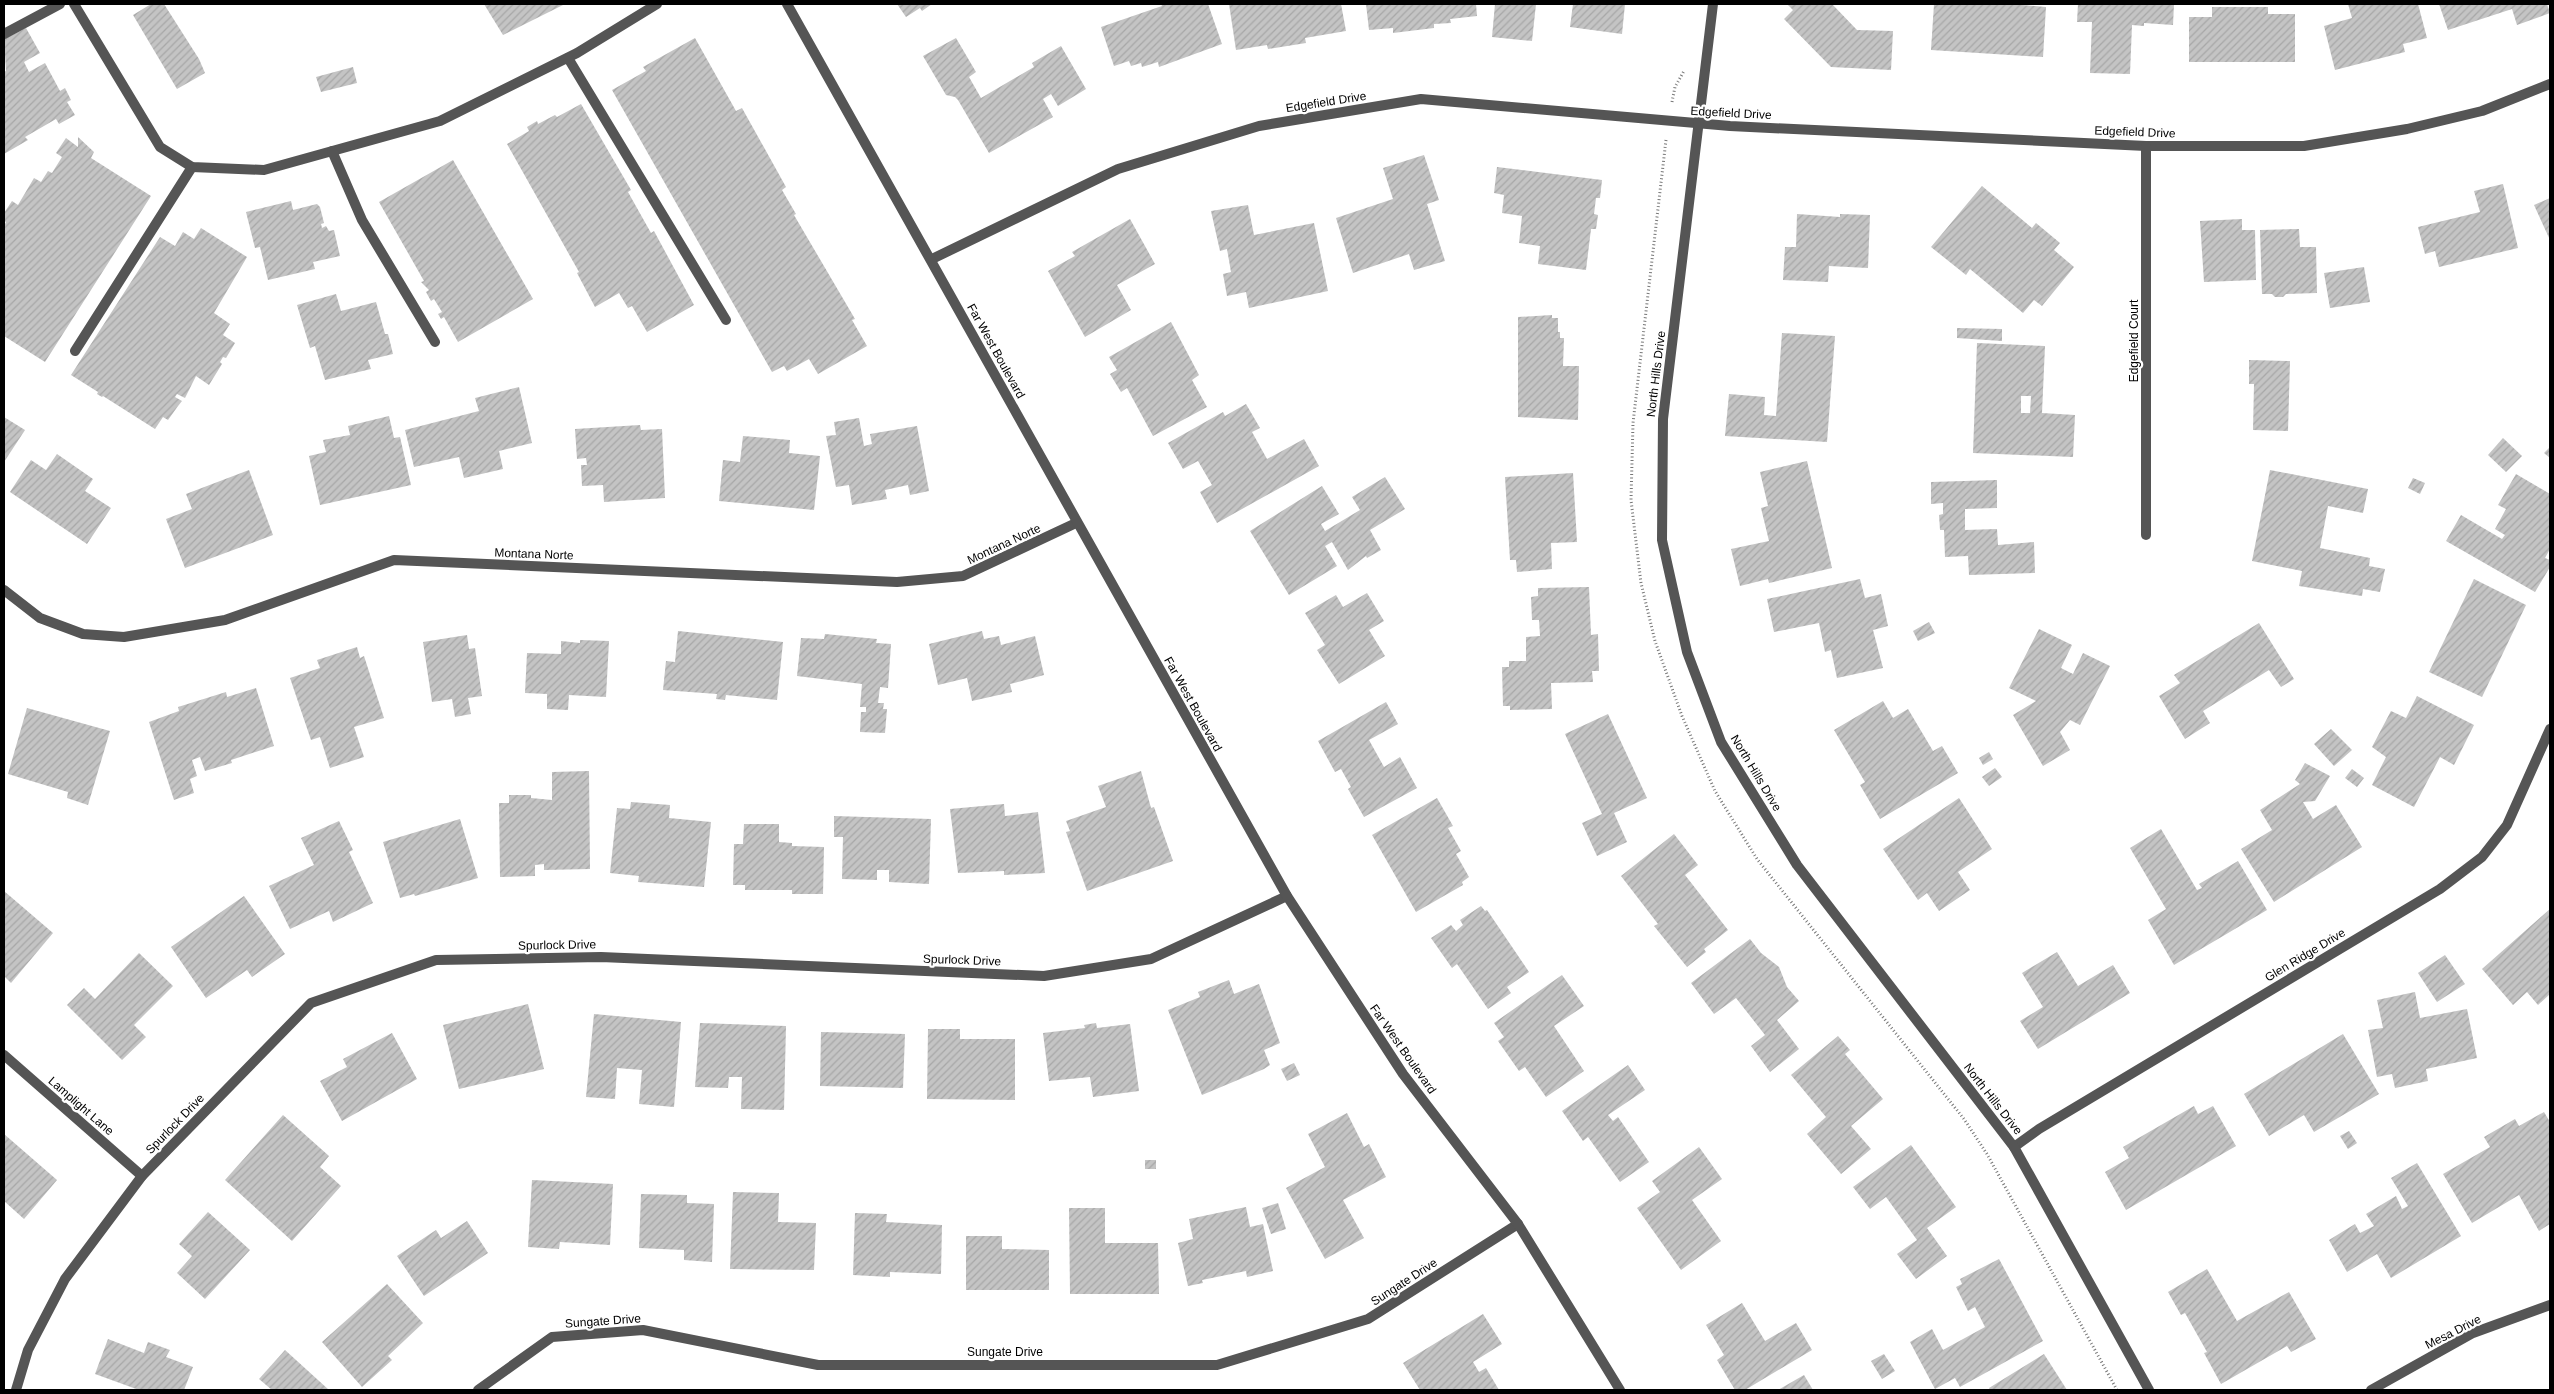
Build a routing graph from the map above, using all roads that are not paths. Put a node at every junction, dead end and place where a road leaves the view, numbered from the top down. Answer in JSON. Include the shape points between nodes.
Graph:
{"nodes":[{"id":1,"x":60,"y":4,"type":"edge"},
{"id":2,"x":74,"y":4,"type":"edge"},
{"id":3,"x":657,"y":4,"type":"edge"},
{"id":4,"x":787,"y":4,"type":"edge"},
{"id":5,"x":1713,"y":4,"type":"edge"},
{"id":6,"x":4,"y":34,"type":"edge"},
{"id":7,"x":568,"y":58,"type":"junction"},
{"id":8,"x":2550,"y":84,"type":"edge"},
{"id":9,"x":1698,"y":124,"type":"junction"},
{"id":10,"x":2146,"y":146,"type":"junction"},
{"id":11,"x":332,"y":151,"type":"junction"},
{"id":12,"x":192,"y":166,"type":"junction"},
{"id":13,"x":932,"y":259,"type":"junction"},
{"id":14,"x":726,"y":320,"type":"dead end"},
{"id":15,"x":434,"y":342,"type":"dead end"},
{"id":16,"x":75,"y":351,"type":"dead end"},
{"id":17,"x":1076,"y":523,"type":"junction"},
{"id":18,"x":2146,"y":535,"type":"dead end"},
{"id":19,"x":4,"y":590,"type":"edge"},
{"id":20,"x":2550,"y":728,"type":"edge"},
{"id":21,"x":1287,"y":896,"type":"junction"},
{"id":22,"x":4,"y":1055,"type":"edge"},
{"id":23,"x":2014,"y":1147,"type":"junction"},
{"id":24,"x":142,"y":1176,"type":"junction"},
{"id":25,"x":1518,"y":1224,"type":"junction"},
{"id":26,"x":2550,"y":1305,"type":"edge"},
{"id":27,"x":16,"y":1390,"type":"edge"},
{"id":28,"x":478,"y":1390,"type":"edge"},
{"id":29,"x":1620,"y":1390,"type":"edge"},
{"id":30,"x":2149,"y":1390,"type":"edge"},
{"id":31,"x":2371,"y":1390,"type":"edge"}],
"edges":[{"from":1,"to":6,"type":"street"},
{"from":2,"to":12,"type":"street","via":[[160,147]]},
{"from":3,"to":7,"type":"street"},
{"from":4,"to":13,"type":"street","name":"Far West Boulevard"},
{"from":5,"to":9,"type":"street","name":"North Hills Drive"},
{"from":7,"to":11,"type":"street","via":[[440,121]]},
{"from":7,"to":14,"type":"street"},
{"from":8,"to":10,"type":"street","name":"Edgefield Drive","via":[[2473,113],[2406,129],[2304,146]]},
{"from":9,"to":10,"type":"street","name":"Edgefield Drive"},
{"from":9,"to":13,"type":"street","name":"Edgefield Drive","via":[[1421,99],[1259,126],[1118,169]]},
{"from":9,"to":23,"type":"street","name":"North Hills Drive","via":[[1663,419],[1662,540],[1688,652],[1721,742],[1797,865]]},
{"from":10,"to":18,"type":"street","name":"Edgefield Court"},
{"from":11,"to":12,"type":"street","via":[[264,170]]},
{"from":11,"to":15,"type":"street","via":[[362,220]]},
{"from":12,"to":16,"type":"street"},
{"from":13,"to":17,"type":"street","name":"Far West Boulevard"},
{"from":17,"to":19,"type":"street","name":"Montana Norte","via":[[963,576],[897,582],[394,560],[225,620],[124,637],[83,634],[40,618]]},
{"from":17,"to":21,"type":"street","name":"Far West Boulevard"},
{"from":20,"to":23,"type":"street","name":"Glen Ridge Drive","via":[[2507,826],[2482,856],[2440,889]]},
{"from":21,"to":24,"type":"street","name":"Spurlock Drive","via":[[1151,959],[1044,976],[601,957],[436,960],[311,1003]]},
{"from":21,"to":25,"type":"street","name":"Far West Boulevard","via":[[1403,1074]]},
{"from":22,"to":24,"type":"street","name":"Lamplight Lane"},
{"from":23,"to":30,"type":"street","name":"North Hills Drive"},
{"from":24,"to":27,"type":"street","name":"Spurlock Drive","via":[[65,1279],[28,1350]]},
{"from":25,"to":28,"type":"street","name":"Sungate Drive","via":[[1368,1319],[1217,1365],[818,1365],[643,1330],[552,1337]]},
{"from":25,"to":29,"type":"street","name":"Far West Boulevard"},
{"from":26,"to":31,"type":"street","name":"Mesa Drive","via":[[2473,1333]]}]}
